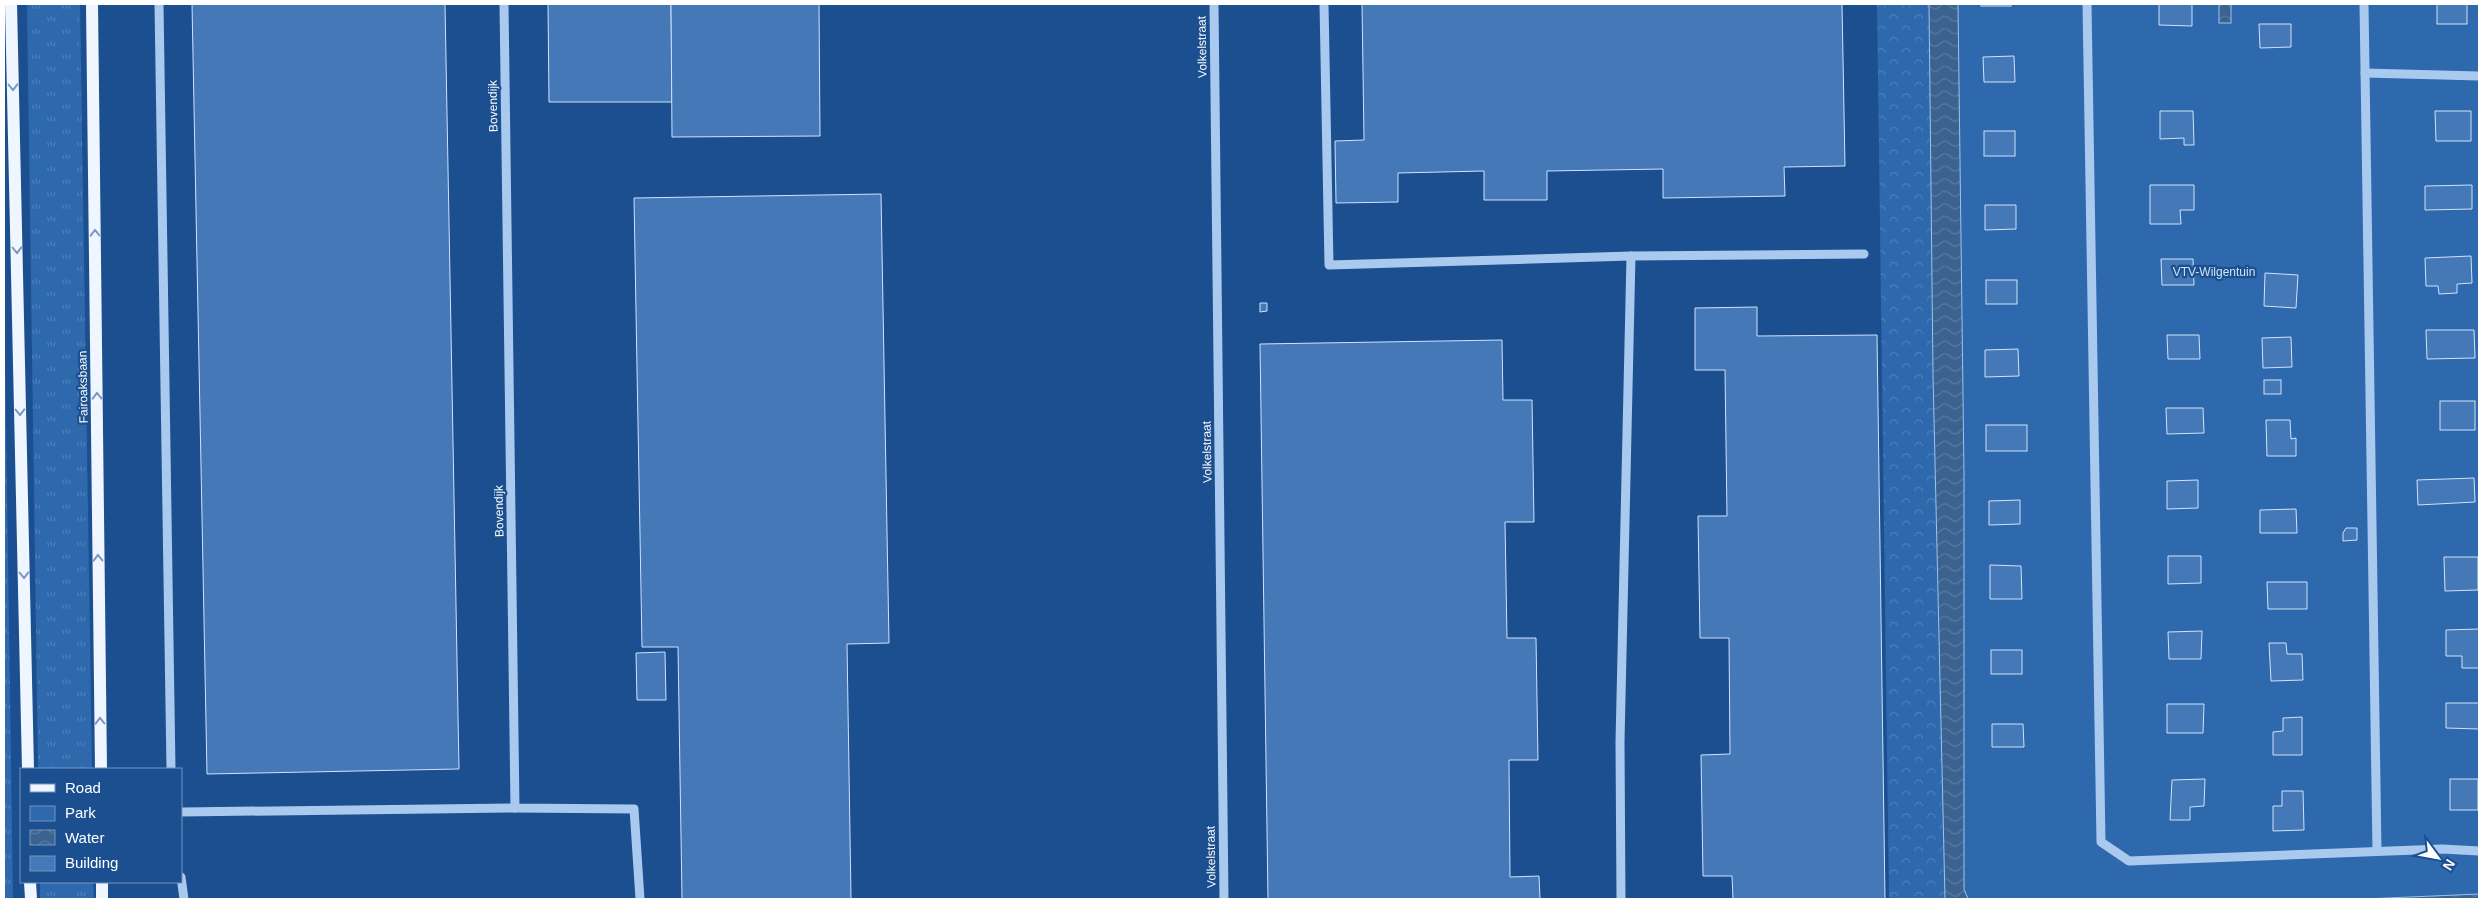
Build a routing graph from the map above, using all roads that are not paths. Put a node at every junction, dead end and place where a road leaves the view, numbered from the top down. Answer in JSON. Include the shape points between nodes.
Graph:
{"nodes":[{"id":1,"x":11,"y":4,"type":"edge"},
{"id":2,"x":92,"y":4,"type":"edge"},
{"id":3,"x":159,"y":4,"type":"edge"},
{"id":4,"x":504,"y":4,"type":"edge"},
{"id":5,"x":1214,"y":4,"type":"edge"},
{"id":6,"x":1324,"y":4,"type":"edge"},
{"id":7,"x":2087,"y":4,"type":"edge"},
{"id":8,"x":2364,"y":4,"type":"edge"},
{"id":9,"x":2365,"y":74,"type":"junction"},
{"id":10,"x":2479,"y":76,"type":"edge"},
{"id":11,"x":1864,"y":254,"type":"dead end"},
{"id":12,"x":1630,"y":256,"type":"junction"},
{"id":13,"x":28,"y":768,"type":"edge"},
{"id":14,"x":101,"y":768,"type":"edge"},
{"id":15,"x":171,"y":768,"type":"edge"},
{"id":16,"x":515,"y":808,"type":"junction"},
{"id":17,"x":182,"y":812,"type":"edge"},
{"id":18,"x":2378,"y":851,"type":"junction"},
{"id":19,"x":2479,"y":851,"type":"edge"},
{"id":20,"x":30,"y":883,"type":"edge"},
{"id":21,"x":102,"y":883,"type":"edge"},
{"id":22,"x":182,"y":883,"type":"edge"},
{"id":23,"x":31,"y":899,"type":"edge"},
{"id":24,"x":102,"y":899,"type":"edge"},
{"id":25,"x":184,"y":899,"type":"edge"},
{"id":26,"x":640,"y":899,"type":"edge"},
{"id":27,"x":1224,"y":899,"type":"edge"},
{"id":28,"x":1621,"y":899,"type":"edge"}],
"edges":[{"from":1,"to":13,"type":"main road","one_way":true},
{"from":14,"to":2,"type":"main road","name":"Fairoaksbaan","one_way":true},
{"from":3,"to":15,"type":"street"},
{"from":4,"to":16,"type":"street","name":"Bovendijk"},
{"from":5,"to":27,"type":"street","name":"Volkelstraat"},
{"from":6,"to":12,"type":"street","via":[[1329,265]]},
{"from":7,"to":18,"type":"street","via":[[2101,842],[2129,861]]},
{"from":8,"to":9,"type":"street"},
{"from":9,"to":10,"type":"street"},
{"from":9,"to":18,"type":"street"},
{"from":11,"to":12,"type":"street"},
{"from":12,"to":28,"type":"street","via":[[1620,742]]},
{"from":16,"to":17,"type":"street"},
{"from":16,"to":26,"type":"street","via":[[634,809]]},
{"from":18,"to":19,"type":"street","via":[[2442,848]]},
{"from":20,"to":23,"type":"main road"},
{"from":21,"to":24,"type":"main road"},
{"from":22,"to":25,"type":"street"}]}
